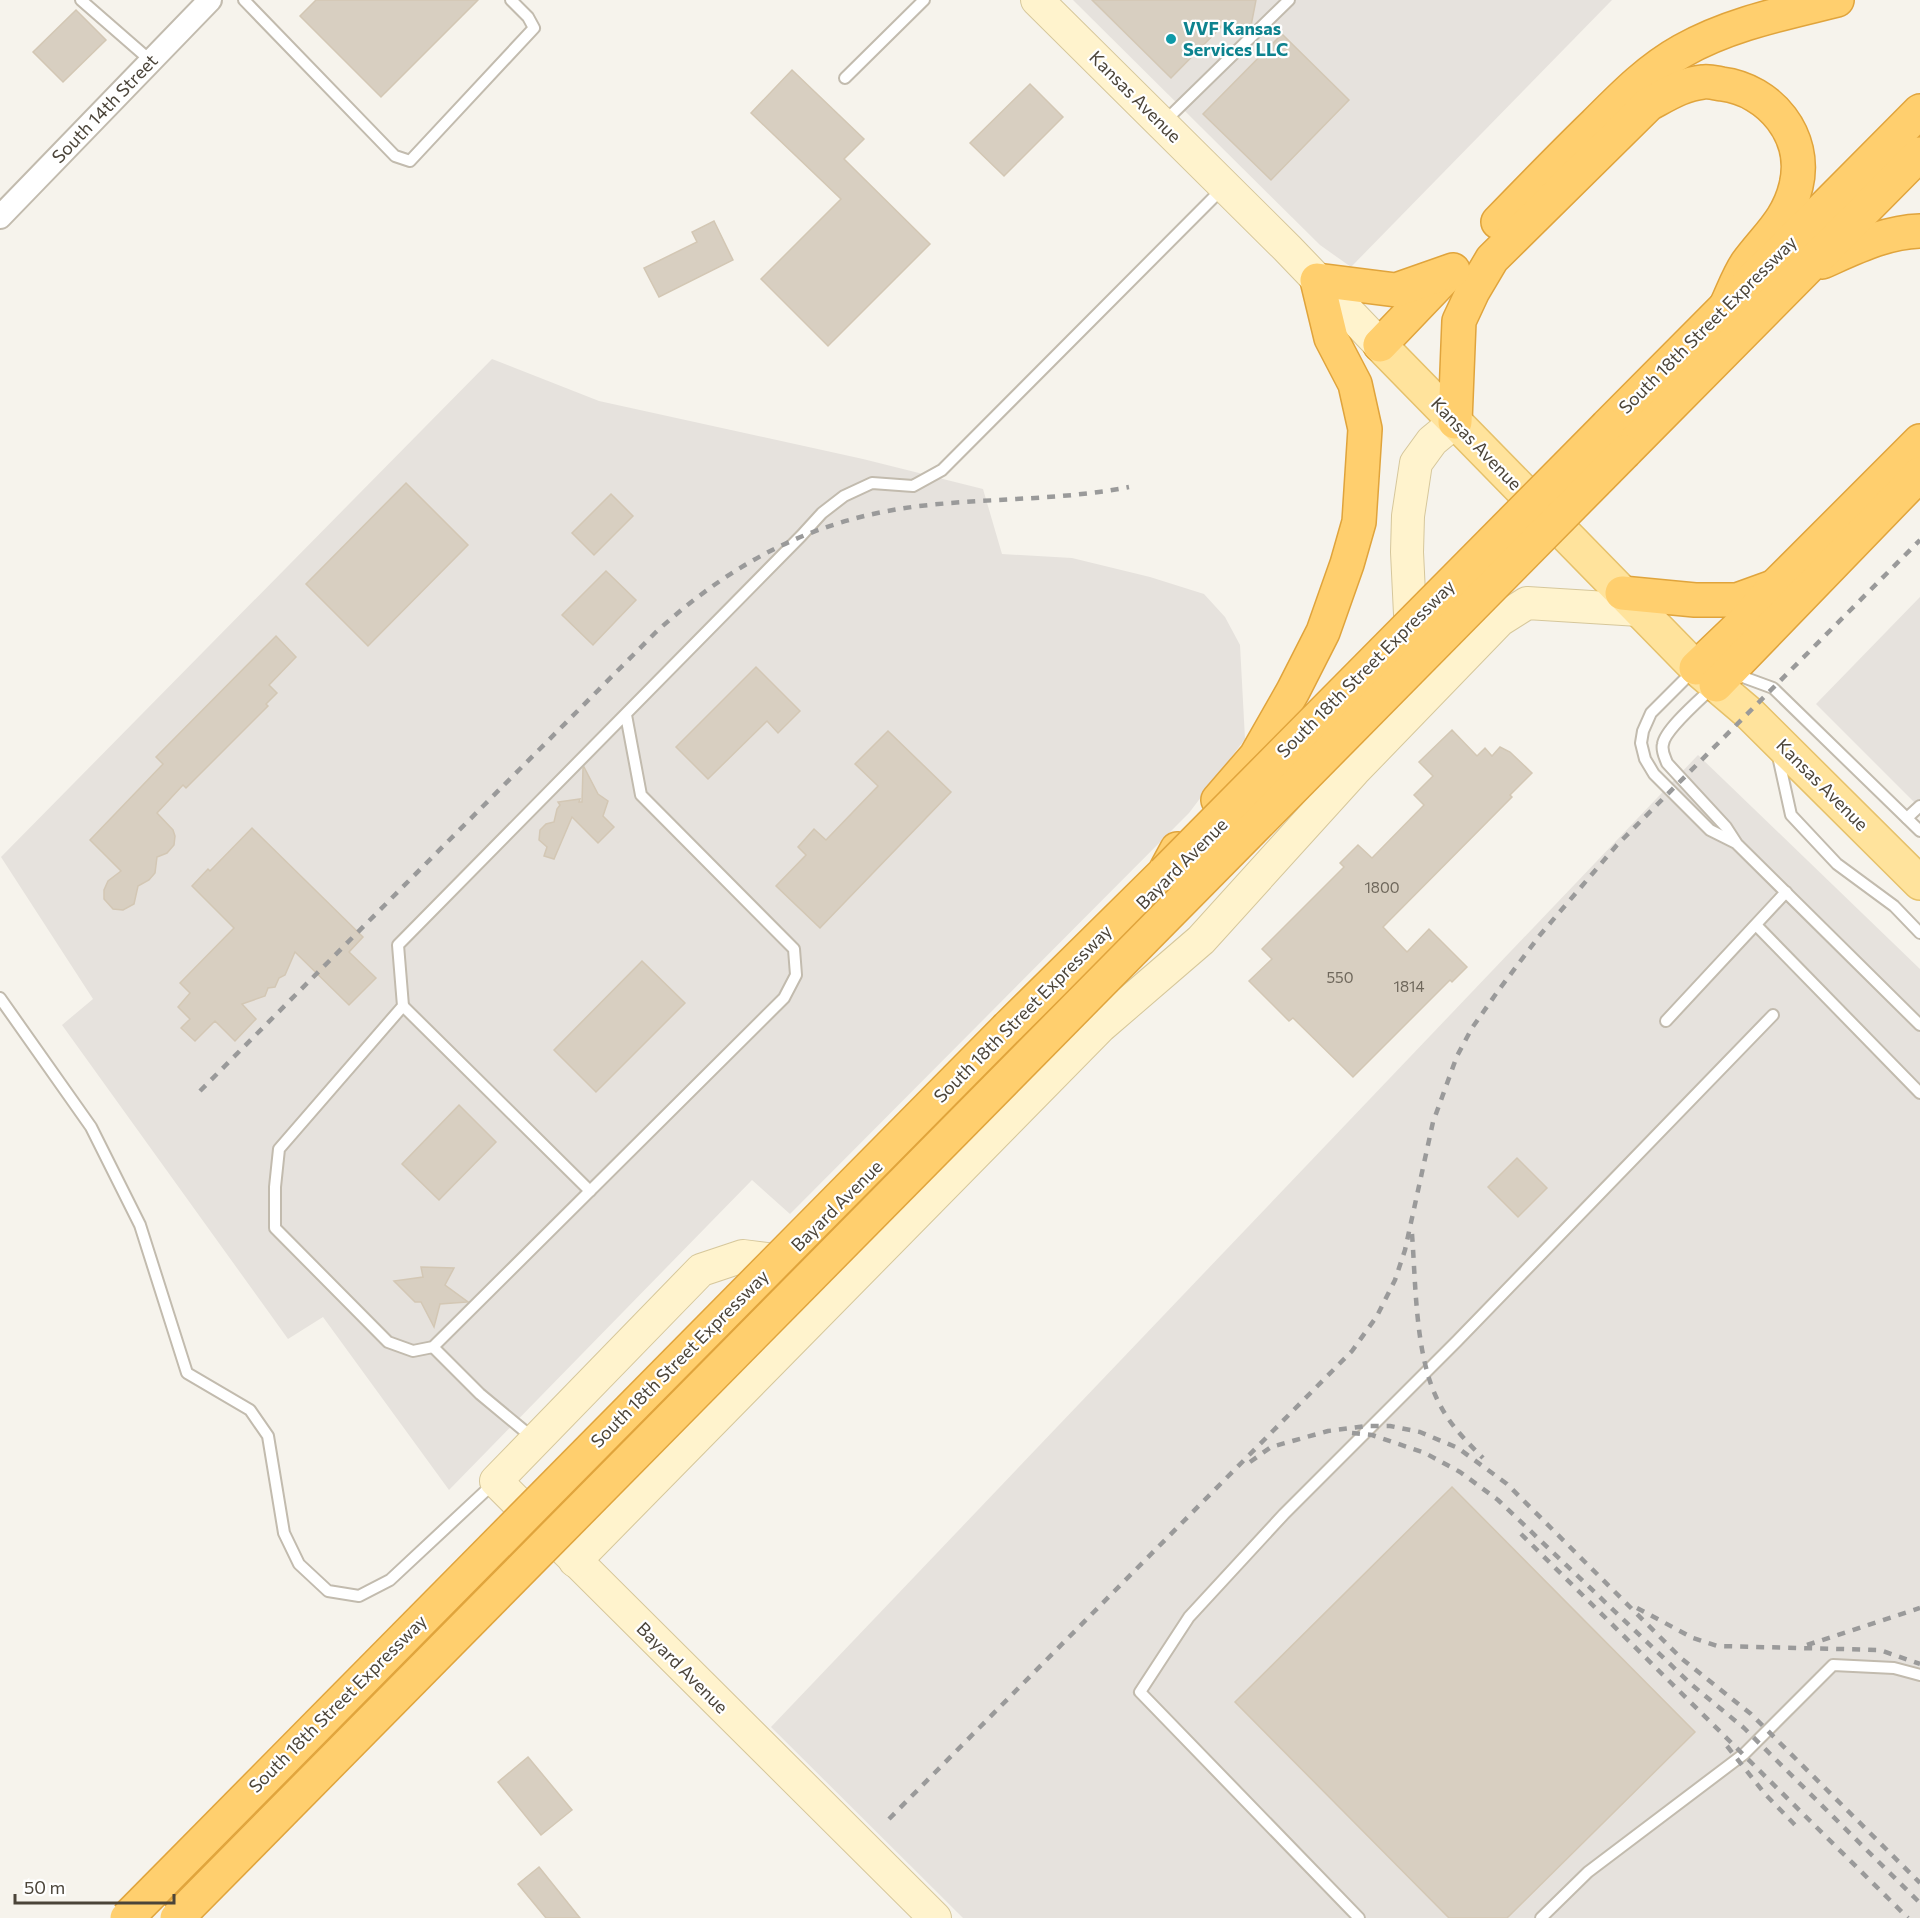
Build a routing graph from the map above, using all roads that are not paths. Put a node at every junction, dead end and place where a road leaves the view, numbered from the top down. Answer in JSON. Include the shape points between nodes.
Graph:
{"nodes":[{"id":1,"x":81,"y":0,"type":"edge"},
{"id":2,"x":210,"y":0,"type":"edge"},
{"id":3,"x":244,"y":0,"type":"edge"},
{"id":4,"x":511,"y":0,"type":"edge"},
{"id":5,"x":924,"y":0,"type":"edge"},
{"id":6,"x":1037,"y":0,"type":"edge"},
{"id":7,"x":1289,"y":0,"type":"edge"},
{"id":8,"x":1837,"y":0,"type":"edge"},
{"id":9,"x":151,"y":61,"type":"junction"},
{"id":10,"x":845,"y":78,"type":"dead end"},
{"id":11,"x":1920,"y":111,"type":"edge"},
{"id":12,"x":1162,"y":124,"type":"junction"},
{"id":13,"x":1920,"y":154,"type":"edge"},
{"id":14,"x":1225,"y":186,"type":"junction"},
{"id":15,"x":0,"y":217,"type":"edge"},
{"id":16,"x":1920,"y":231,"type":"edge"},
{"id":17,"x":1807,"y":268,"type":"junction"},
{"id":18,"x":1453,"y":270,"type":"junction"},
{"id":19,"x":1317,"y":280,"type":"junction"},
{"id":20,"x":1725,"y":308,"type":"junction"},
{"id":21,"x":1380,"y":345,"type":"junction"},
{"id":22,"x":1455,"y":422,"type":"junction"},
{"id":23,"x":1616,"y":439,"type":"junction"},
{"id":24,"x":1920,"y":441,"type":"edge"},
{"id":25,"x":1920,"y":474,"type":"edge"},
{"id":26,"x":1775,"y":586,"type":"junction"},
{"id":27,"x":1631,"y":601,"type":"junction"},
{"id":28,"x":1706,"y":677,"type":"junction"},
{"id":29,"x":626,"y":715,"type":"junction"},
{"id":30,"x":1774,"y":739,"type":"junction"},
{"id":31,"x":1920,"y":806,"type":"edge"},
{"id":32,"x":1907,"y":818,"type":"junction"},
{"id":33,"x":1920,"y":831,"type":"edge"},
{"id":34,"x":1737,"y":844,"type":"junction"},
{"id":35,"x":1164,"y":873,"type":"junction"},
{"id":36,"x":1920,"y":883,"type":"edge"},
{"id":37,"x":1786,"y":892,"type":"junction"},
{"id":38,"x":1756,"y":925,"type":"junction"},
{"id":39,"x":1920,"y":933,"type":"edge"},
{"id":40,"x":0,"y":998,"type":"edge"},
{"id":41,"x":403,"y":1006,"type":"junction"},
{"id":42,"x":1773,"y":1015,"type":"dead end"},
{"id":43,"x":1666,"y":1022,"type":"dead end"},
{"id":44,"x":1920,"y":1025,"type":"edge"},
{"id":45,"x":1920,"y":1093,"type":"edge"},
{"id":46,"x":590,"y":1191,"type":"junction"},
{"id":47,"x":433,"y":1347,"type":"junction"},
{"id":48,"x":536,"y":1440,"type":"junction"},
{"id":49,"x":496,"y":1481,"type":"junction"},
{"id":50,"x":575,"y":1561,"type":"junction"},
{"id":51,"x":1920,"y":1675,"type":"edge"},
{"id":52,"x":126,"y":1918,"type":"edge"},
{"id":53,"x":177,"y":1918,"type":"edge"},
{"id":54,"x":936,"y":1918,"type":"edge"},
{"id":55,"x":1359,"y":1918,"type":"edge"},
{"id":56,"x":1541,"y":1918,"type":"edge"}],
"edges":[{"from":1,"to":9,"type":"lane"},
{"from":2,"to":9,"type":"street","name":"South 14th Street"},
{"from":3,"to":4,"type":"lane","via":[[395,156],[410,161],[534,28]]},
{"from":5,"to":10,"type":"lane"},
{"from":6,"to":12,"type":"street","name":"Kansas Avenue"},
{"from":7,"to":12,"type":"lane"},
{"from":8,"to":18,"type":"highway","via":[[1710,37],[1642,78]]},
{"from":9,"to":15,"type":"street","name":"South 14th Street"},
{"from":11,"to":20,"type":"highway","name":"South 18th Street Expressway"},
{"from":12,"to":14,"type":"street","name":"Kansas Avenue"},
{"from":13,"to":17,"type":"highway","name":"South 18th Street Expressway"},
{"from":14,"to":19,"type":"street","name":"Kansas Avenue"},
{"from":14,"to":29,"type":"lane","via":[[942,470],[913,486],[872,483],[844,496],[822,513]]},
{"from":16,"to":17,"type":"highway","via":[[1874,239]]},
{"from":17,"to":23,"type":"highway","name":"South 18th Street Expressway"},
{"from":18,"to":19,"type":"highway","via":[[1396,290]]},
{"from":18,"to":21,"type":"highway"},
{"from":19,"to":21,"type":"street","name":"Kansas Avenue"},
{"from":19,"to":35,"type":"highway","bridge":true,"via":[[1331,338],[1355,384],[1365,429],[1359,522],[1323,632],[1293,691],[1256,756],[1184,837]]},
{"from":20,"to":22,"type":"highway","via":[[1746,264],[1786,213],[1796,184],[1797,156],[1792,135],[1778,113],[1759,96],[1734,85],[1704,81],[1679,88],[1648,104],[1492,259],[1459,321]]},
{"from":20,"to":23,"type":"highway","name":"South 18th Street Expressway"},
{"from":21,"to":22,"type":"main road","name":"Kansas Avenue"},
{"from":22,"to":27,"type":"main road","name":"Kansas Avenue"},
{"from":22,"to":48,"type":"street","name":"Bayard Avenue","via":[[1432,441],[1416,463],[1408,516],[1411,635],[783,1261],[742,1256],[701,1270]]},
{"from":23,"to":35,"type":"highway","name":"South 18th Street Expressway","bridge":true},
{"from":23,"to":53,"type":"highway","name":"South 18th Street Expressway","bridge":true},
{"from":24,"to":26,"type":"highway"},
{"from":25,"to":28,"type":"highway"},
{"from":26,"to":27,"type":"highway","via":[[1737,600]]},
{"from":26,"to":28,"type":"highway","via":[[1742,624]]},
{"from":27,"to":28,"type":"main road","name":"Kansas Avenue"},
{"from":27,"to":50,"type":"street","via":[[1527,603],[1500,620],[1354,771],[1201,940],[1100,1027]]},
{"from":28,"to":30,"type":"main road","name":"Kansas Avenue"},
{"from":28,"to":32,"type":"lane","via":[[1743,677],[1773,688]]},
{"from":28,"to":34,"type":"lane","via":[[1689,709],[1663,742],[1662,751],[1667,763]]},
{"from":28,"to":34,"type":"lane","via":[[1651,713],[1641,743],[1654,774],[1710,830]]},
{"from":29,"to":41,"type":"lane","via":[[398,945]]},
{"from":29,"to":46,"type":"lane","via":[[641,795],[794,949],[796,975],[784,998]]},
{"from":30,"to":36,"type":"main road","name":"Kansas Avenue"},
{"from":30,"to":39,"type":"lane","via":[[1791,815],[1837,864],[1894,906]]},
{"from":31,"to":32,"type":"lane"},
{"from":32,"to":33,"type":"lane"},
{"from":34,"to":37,"type":"lane"},
{"from":35,"to":52,"type":"highway","name":"South 18th Street Expressway","bridge":true},
{"from":37,"to":38,"type":"lane"},
{"from":37,"to":44,"type":"lane"},
{"from":38,"to":43,"type":"lane"},
{"from":38,"to":45,"type":"lane"},
{"from":40,"to":49,"type":"lane","via":[[91,1127],[140,1225],[188,1373],[250,1410],[268,1436],[284,1533],[299,1564],[328,1591],[359,1596],[390,1580]]},
{"from":41,"to":46,"type":"lane"},
{"from":41,"to":47,"type":"lane","via":[[279,1149],[275,1228],[388,1342],[414,1351]]},
{"from":42,"to":55,"type":"lane","via":[[1284,1514],[1189,1617],[1140,1692]]},
{"from":46,"to":47,"type":"lane"},
{"from":47,"to":48,"type":"lane","via":[[480,1394]]},
{"from":48,"to":49,"type":"street","name":"Bayard Avenue"},
{"from":49,"to":50,"type":"street","name":"Bayard Avenue"},
{"from":50,"to":54,"type":"street","name":"Bayard Avenue"},
{"from":51,"to":56,"type":"lane","via":[[1894,1668],[1833,1665],[1744,1754],[1588,1872]]}]}
